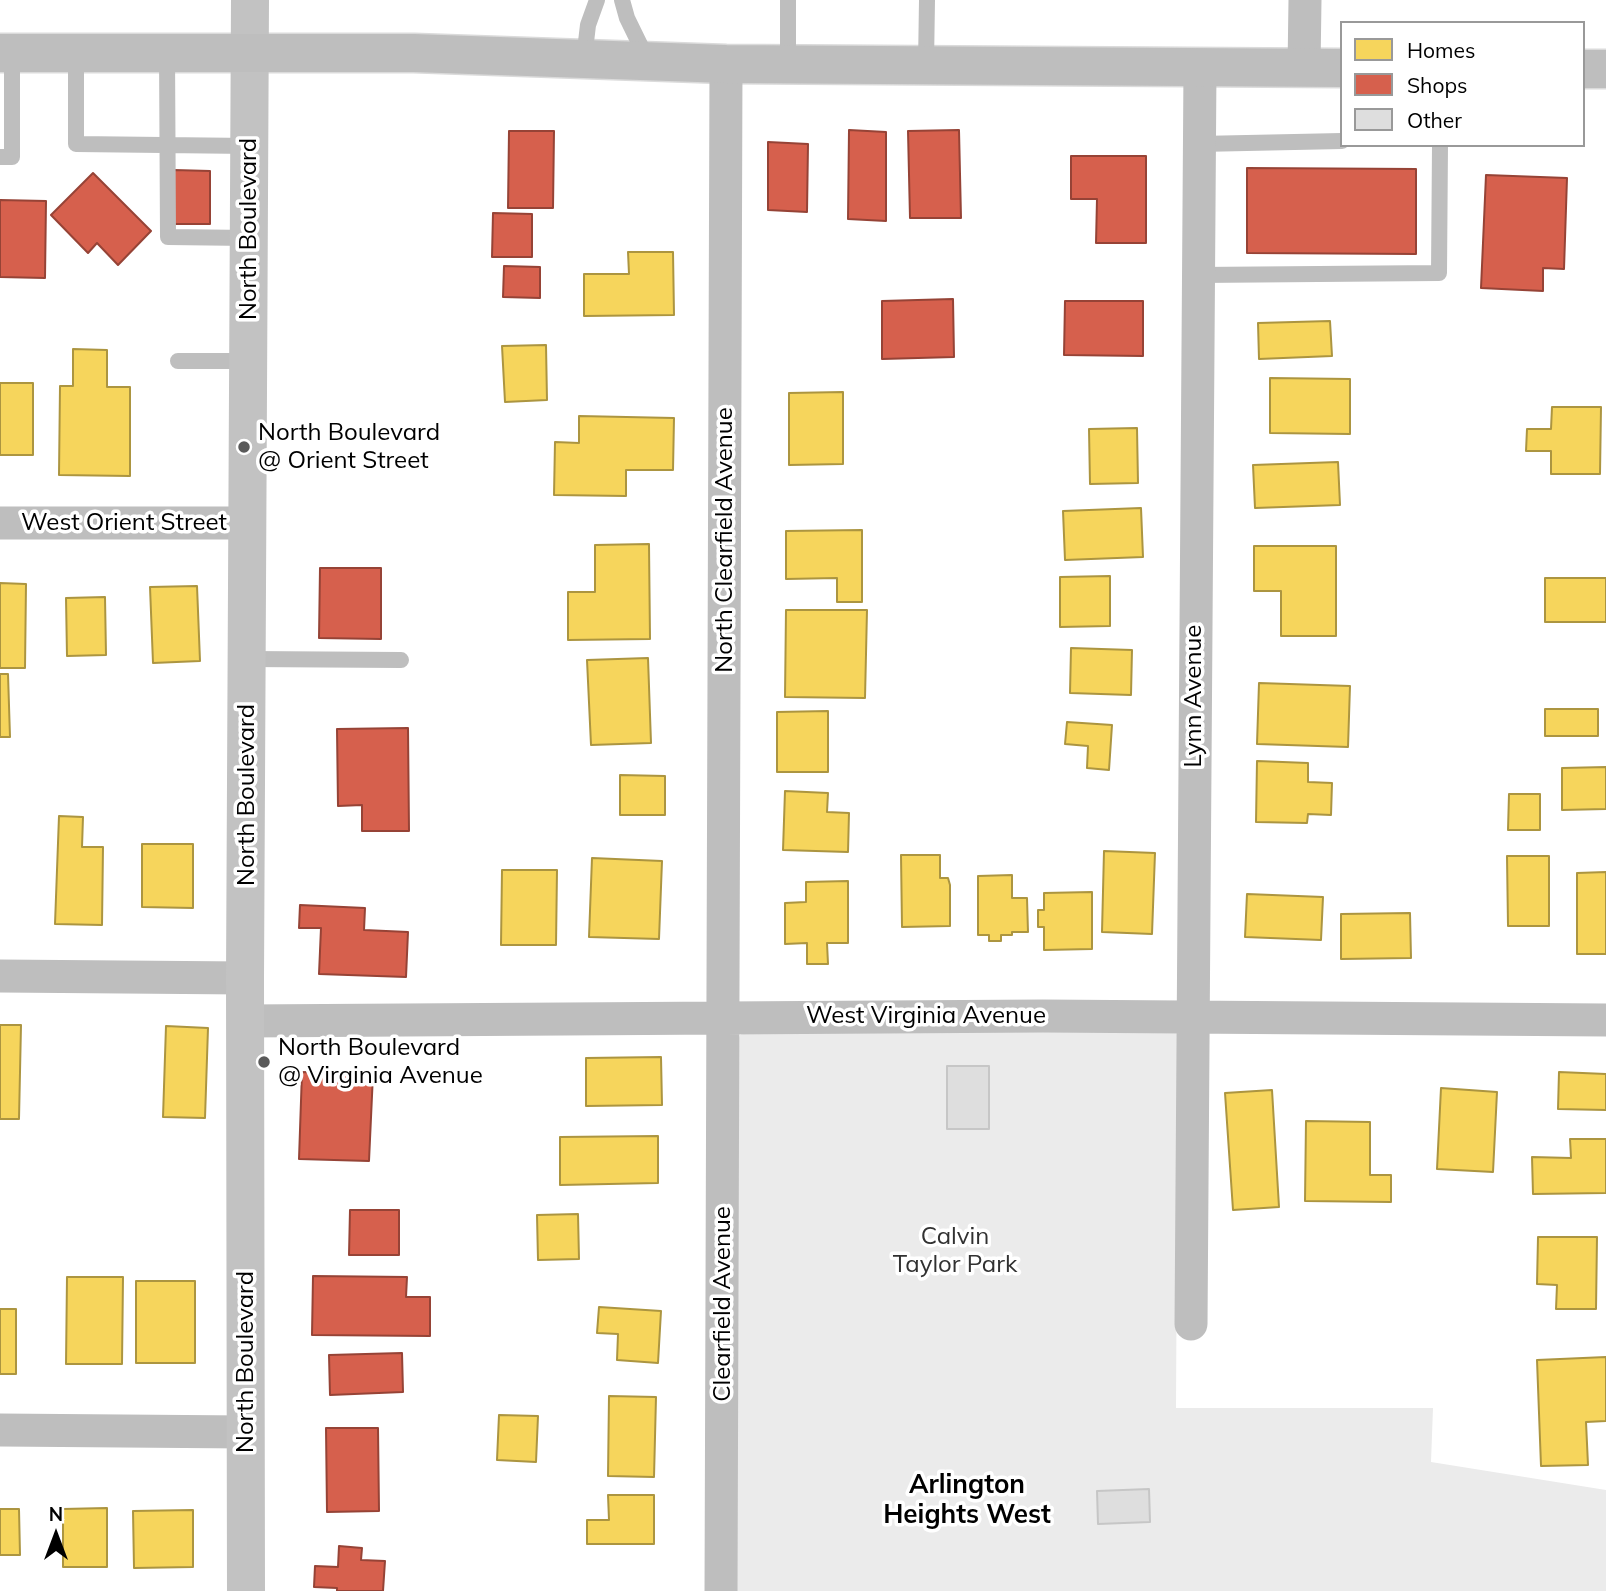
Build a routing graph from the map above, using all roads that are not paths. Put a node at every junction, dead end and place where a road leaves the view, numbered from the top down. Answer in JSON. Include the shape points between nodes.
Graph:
{"nodes":[{"id":1,"x":250,"y":0,"type":"edge"},
{"id":2,"x":597,"y":0,"type":"edge"},
{"id":3,"x":622,"y":0,"type":"edge"},
{"id":4,"x":788,"y":0,"type":"edge"},
{"id":5,"x":927,"y":0,"type":"edge"},
{"id":6,"x":1305,"y":0,"type":"edge"},
{"id":7,"x":167,"y":52,"type":"junction"},
{"id":8,"x":250,"y":52,"type":"junction"},
{"id":9,"x":6,"y":53,"type":"edge"},
{"id":10,"x":76,"y":53,"type":"junction"},
{"id":11,"x":584,"y":59,"type":"junction"},
{"id":12,"x":649,"y":61,"type":"junction"},
{"id":13,"x":726,"y":64,"type":"junction"},
{"id":14,"x":788,"y":64,"type":"junction"},
{"id":15,"x":926,"y":65,"type":"junction"},
{"id":16,"x":1200,"y":68,"type":"junction"},
{"id":17,"x":1304,"y":68,"type":"junction"},
{"id":18,"x":1340,"y":68,"type":"edge"},
{"id":19,"x":1585,"y":69,"type":"edge"},
{"id":20,"x":1606,"y":69,"type":"edge"},
{"id":21,"x":1340,"y":141,"type":"edge"},
{"id":22,"x":1199,"y":144,"type":"junction"},
{"id":23,"x":168,"y":145,"type":"junction"},
{"id":24,"x":250,"y":146,"type":"junction"},
{"id":25,"x":1440,"y":147,"type":"edge"},
{"id":26,"x":0,"y":157,"type":"edge"},
{"id":27,"x":249,"y":238,"type":"junction"},
{"id":28,"x":1198,"y":275,"type":"junction"},
{"id":29,"x":178,"y":361,"type":"dead end"},
{"id":30,"x":248,"y":362,"type":"junction"},
{"id":31,"x":0,"y":523,"type":"edge"},
{"id":32,"x":247,"y":523,"type":"junction"},
{"id":33,"x":248,"y":659,"type":"junction"},
{"id":34,"x":401,"y":660,"type":"dead end"},
{"id":35,"x":0,"y":976,"type":"edge"},
{"id":36,"x":245,"y":978,"type":"junction"},
{"id":37,"x":1191,"y":1016,"type":"junction"},
{"id":38,"x":724,"y":1017,"type":"junction"},
{"id":39,"x":1606,"y":1020,"type":"edge"},
{"id":40,"x":245,"y":1021,"type":"junction"},
{"id":41,"x":1191,"y":1324,"type":"dead end"},
{"id":42,"x":0,"y":1430,"type":"edge"},
{"id":43,"x":246,"y":1432,"type":"junction"},
{"id":44,"x":246,"y":1591,"type":"edge"},
{"id":45,"x":721,"y":1591,"type":"edge"}],
"edges":[{"from":1,"to":8,"type":"street","name":"North Boulevard"},
{"from":2,"to":11,"type":"lane"},
{"from":3,"to":12,"type":"lane"},
{"from":4,"to":14,"type":"lane"},
{"from":5,"to":15,"type":"lane"},
{"from":6,"to":17,"type":"street"},
{"from":7,"to":8,"type":"main road"},
{"from":7,"to":10,"type":"main road"},
{"from":7,"to":23,"type":"lane"},
{"from":8,"to":11,"type":"main road"},
{"from":8,"to":24,"type":"street","name":"North Boulevard"},
{"from":9,"to":10,"type":"main road"},
{"from":9,"to":26,"type":"lane","via":[[12,158]]},
{"from":10,"to":23,"type":"lane","via":[[76,144]]},
{"from":11,"to":12,"type":"main road"},
{"from":12,"to":13,"type":"main road"},
{"from":13,"to":14,"type":"main road"},
{"from":13,"to":38,"type":"street","name":"North Clearfield Avenue"},
{"from":14,"to":15,"type":"main road"},
{"from":15,"to":16,"type":"main road"},
{"from":16,"to":17,"type":"main road"},
{"from":16,"to":22,"type":"street","name":"Lynn Avenue"},
{"from":17,"to":18,"type":"main road"},
{"from":19,"to":20,"type":"main road"},
{"from":21,"to":22,"type":"lane"},
{"from":22,"to":28,"type":"street","name":"Lynn Avenue"},
{"from":23,"to":24,"type":"lane"},
{"from":23,"to":27,"type":"lane","via":[[168,237]]},
{"from":24,"to":27,"type":"street","name":"North Boulevard"},
{"from":25,"to":28,"type":"lane","via":[[1439,273]]},
{"from":27,"to":30,"type":"street","name":"North Boulevard"},
{"from":28,"to":37,"type":"street","name":"Lynn Avenue"},
{"from":29,"to":30,"type":"lane"},
{"from":30,"to":32,"type":"street","name":"North Boulevard"},
{"from":31,"to":32,"type":"street","name":"West Orient Street"},
{"from":32,"to":33,"type":"street","name":"North Boulevard"},
{"from":33,"to":34,"type":"lane"},
{"from":33,"to":36,"type":"street","name":"North Boulevard"},
{"from":35,"to":36,"type":"street"},
{"from":36,"to":40,"type":"street","name":"North Boulevard"},
{"from":37,"to":38,"type":"street","name":"West Virginia Avenue"},
{"from":37,"to":39,"type":"street","name":"West Virginia Avenue"},
{"from":37,"to":41,"type":"street","name":"Lynn Avenue"},
{"from":38,"to":40,"type":"street","name":"West Virginia Avenue"},
{"from":38,"to":45,"type":"street","name":"Clearfield Avenue"},
{"from":40,"to":43,"type":"street","name":"North Boulevard"},
{"from":42,"to":43,"type":"street"},
{"from":43,"to":44,"type":"street","name":"North Boulevard"}]}
